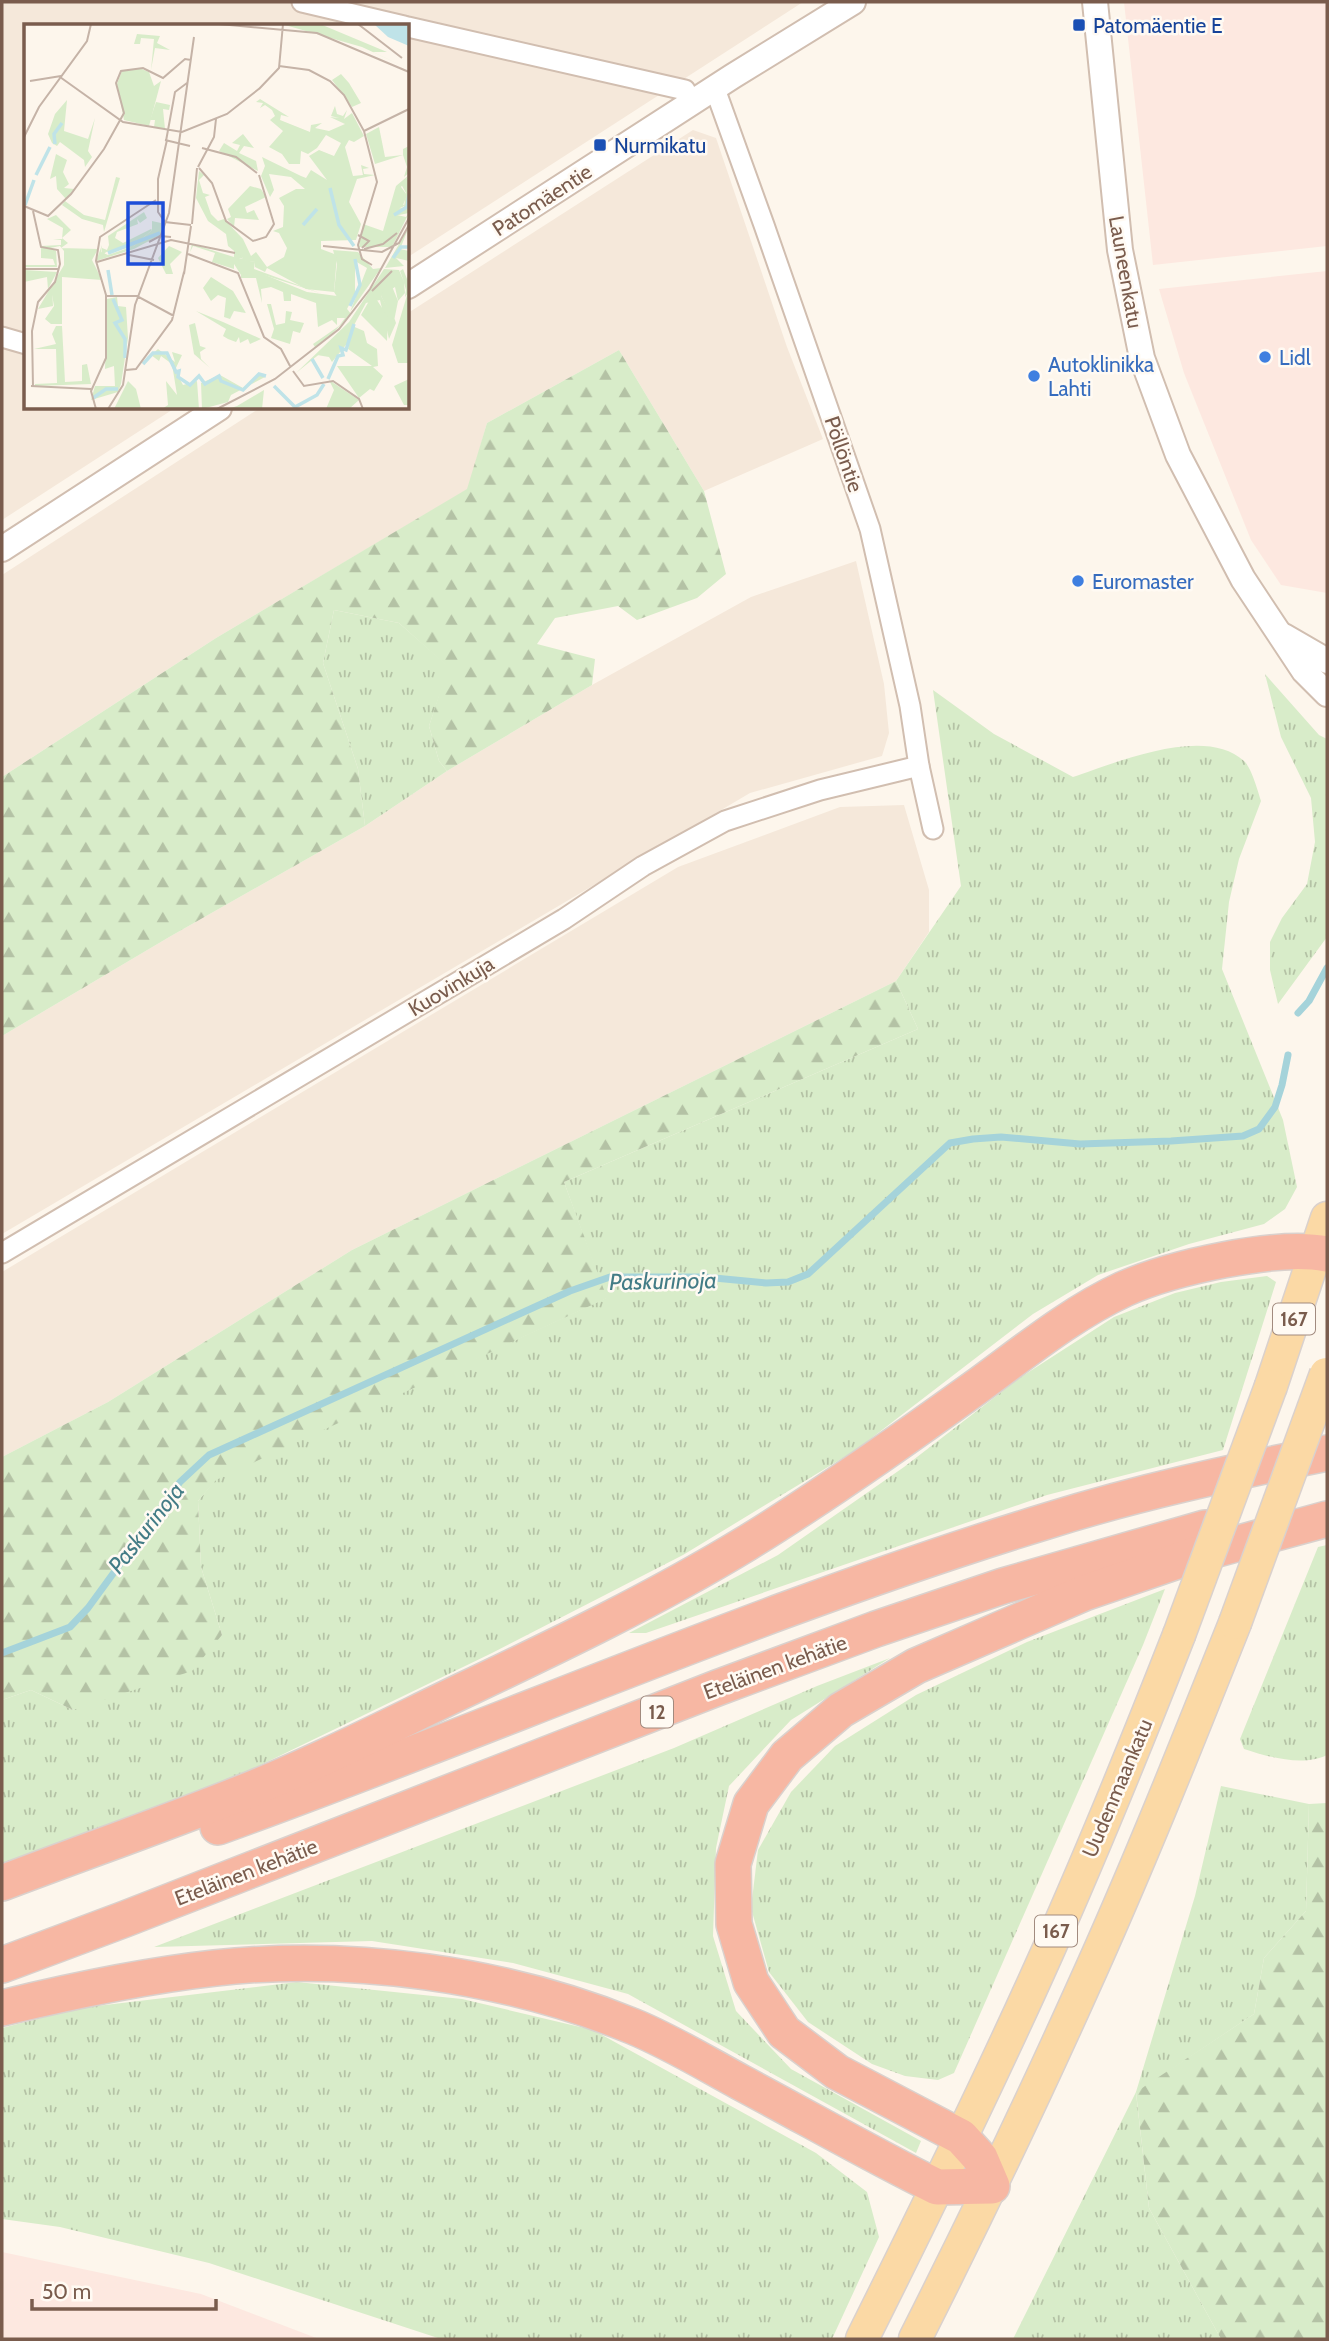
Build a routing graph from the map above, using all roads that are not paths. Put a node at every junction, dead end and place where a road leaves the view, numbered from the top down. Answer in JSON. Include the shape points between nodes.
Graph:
{"nodes":[{"id":1,"x":302,"y":2,"type":"edge"},
{"id":2,"x":853,"y":2,"type":"edge"},
{"id":3,"x":1095,"y":2,"type":"edge"},
{"id":4,"x":394,"y":24,"type":"edge"},
{"id":5,"x":410,"y":28,"type":"edge"},
{"id":6,"x":715,"y":89,"type":"junction"},
{"id":7,"x":692,"y":104,"type":"junction"},
{"id":8,"x":410,"y":285,"type":"edge"},
{"id":9,"x":2,"y":337,"type":"edge"},
{"id":10,"x":24,"y":343,"type":"edge"},
{"id":11,"x":206,"y":411,"type":"edge"},
{"id":12,"x":2,"y":549,"type":"edge"},
{"id":13,"x":1280,"y":634,"type":"junction"},
{"id":14,"x":1327,"y":662,"type":"edge"},
{"id":15,"x":1327,"y":694,"type":"edge"},
{"id":16,"x":919,"y":766,"type":"junction"},
{"id":17,"x":933,"y":829,"type":"dead end"},
{"id":18,"x":1327,"y":1218,"type":"edge"},
{"id":19,"x":2,"y":1253,"type":"edge"},
{"id":20,"x":1322,"y":1253,"type":"edge"},
{"id":21,"x":1327,"y":1372,"type":"edge"},
{"id":22,"x":1327,"y":1453,"type":"edge"},
{"id":23,"x":1327,"y":1503,"type":"edge"},
{"id":24,"x":1327,"y":1519,"type":"edge"},
{"id":25,"x":2,"y":1883,"type":"edge"},
{"id":26,"x":2,"y":1905,"type":"edge"},
{"id":27,"x":2,"y":1965,"type":"edge"},
{"id":28,"x":2,"y":2008,"type":"edge"},
{"id":29,"x":961,"y":2137,"type":"junction"},
{"id":30,"x":992,"y":2186,"type":"junction"},
{"id":31,"x":936,"y":2188,"type":"junction"},
{"id":32,"x":862,"y":2339,"type":"edge"},
{"id":33,"x":915,"y":2339,"type":"edge"}],
"edges":[{"from":1,"to":4,"type":"street"},
{"from":2,"to":6,"type":"street","name":"Patomäentie"},
{"from":3,"to":13,"type":"street","name":"Launeenkatu","via":[[1120,250],[1142,358],[1178,455],[1243,579]]},
{"from":5,"to":7,"type":"street","via":[[685,90]]},
{"from":6,"to":7,"type":"street","name":"Patomäentie"},
{"from":6,"to":16,"type":"street","name":"Pöllöntie","via":[[870,529]]},
{"from":7,"to":8,"type":"street","name":"Patomäentie"},
{"from":9,"to":10,"type":"street"},
{"from":11,"to":12,"type":"street"},
{"from":13,"to":14,"type":"street","name":"Launeenkatu"},
{"from":13,"to":15,"type":"street","name":"Launeenkatu","via":[[1304,671]]},
{"from":16,"to":17,"type":"street","name":"Pöllöntie"},
{"from":16,"to":19,"type":"street","name":"Kuovinkuja","via":[[820,790],[702,832]]},
{"from":18,"to":20,"type":"main road","name":"Uudenmaankatu","number":"167"},
{"from":20,"to":25,"type":"highway","via":[[1228,1259],[1125,1289],[1073,1318],[826,1493],[639,1605],[242,1793]]},
{"from":20,"to":29,"type":"main road","name":"Uudenmaankatu","number":"167","bridge":true,"via":[[1108,1811]]},
{"from":21,"to":30,"type":"main road","bridge":true,"via":[[1235,1623],[1153,1826]]},
{"from":22,"to":26,"type":"highway","number":"12","via":[[1200,1479],[1049,1520],[896,1570]]},
{"from":23,"to":27,"type":"highway","name":"Eteläinen kehätie","number":"12","via":[[1209,1527],[1003,1586],[876,1629]]},
{"from":24,"to":29,"type":"highway","via":[[1084,1592],[916,1666],[841,1710],[786,1756],[751,1804],[733,1864],[734,1924],[751,1982],[784,2032],[837,2072]]},
{"from":28,"to":31,"type":"highway","via":[[133,1980],[217,1968],[378,1967],[480,1981],[563,2001],[634,2027]]},
{"from":29,"to":30,"type":"highway","via":[[980,2158]]},
{"from":29,"to":31,"type":"main road","name":"Uudenmaankatu","number":"167"},
{"from":30,"to":31,"type":"highway"},
{"from":30,"to":33,"type":"main road"},
{"from":31,"to":32,"type":"main road","name":"Uudenmaankatu","number":"167"}]}
